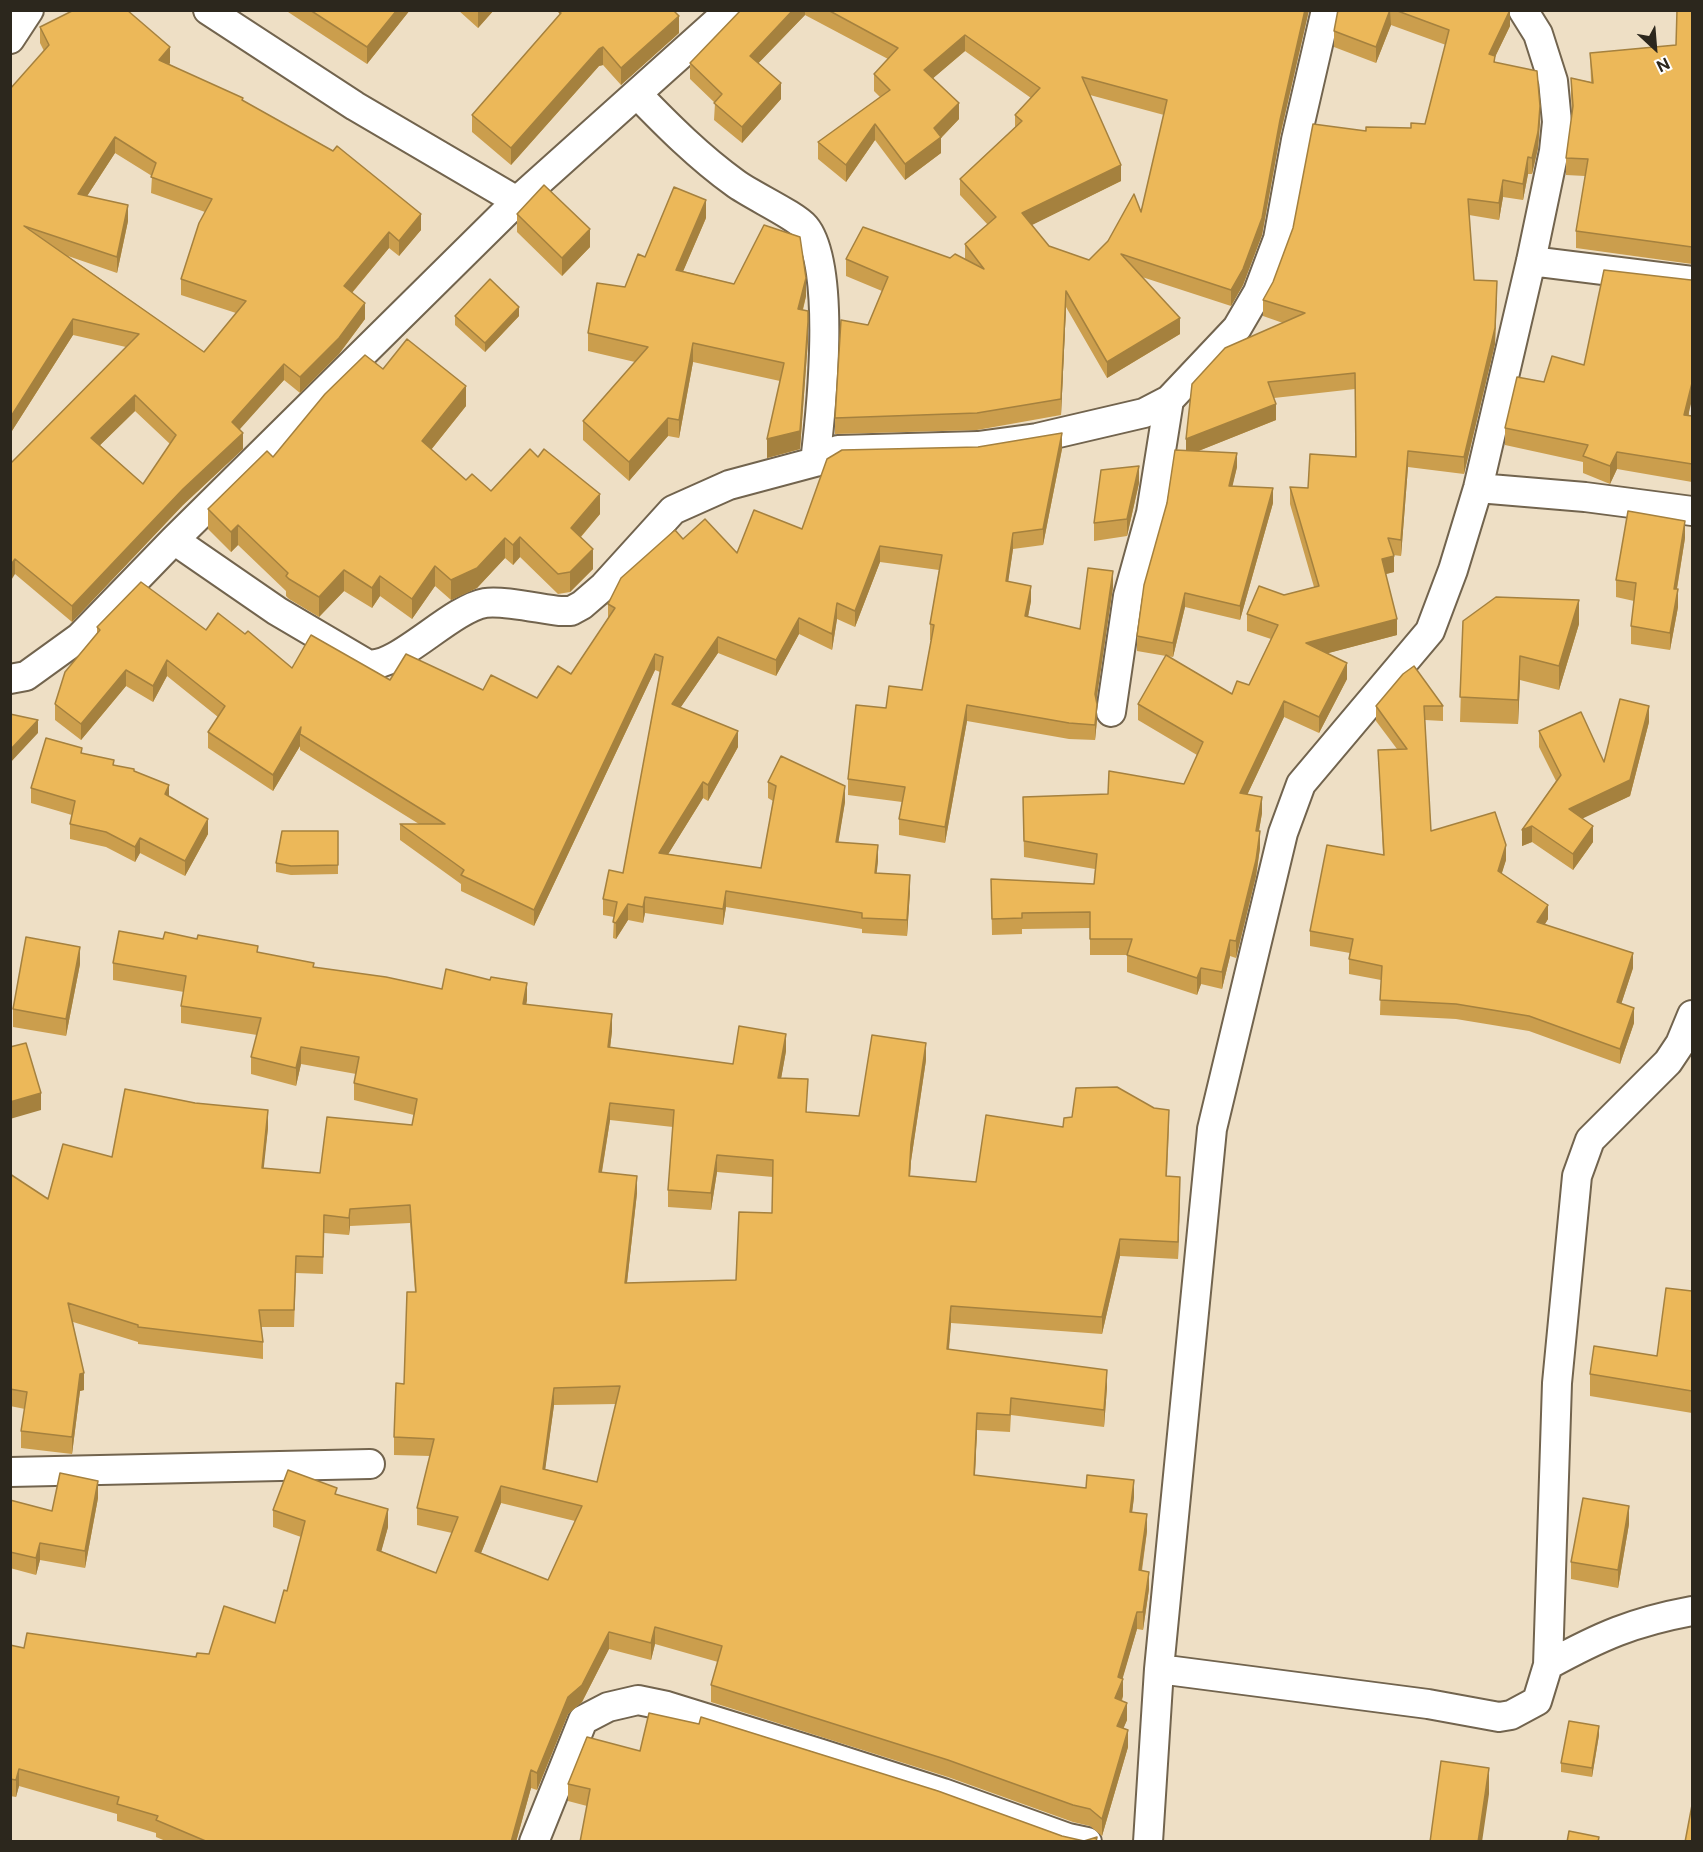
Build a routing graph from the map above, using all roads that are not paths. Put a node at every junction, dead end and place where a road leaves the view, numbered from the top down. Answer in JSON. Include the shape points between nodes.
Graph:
{"nodes":[{"id":1,"x":29,"y":10,"type":"edge"},
{"id":2,"x":208,"y":10,"type":"edge"},
{"id":3,"x":730,"y":10,"type":"edge"},
{"id":4,"x":1326,"y":10,"type":"edge"},
{"id":5,"x":1523,"y":10,"type":"edge"},
{"id":6,"x":10,"y":39,"type":"edge"},
{"id":7,"x":637,"y":94,"type":"junction"},
{"id":8,"x":517,"y":201,"type":"junction"},
{"id":9,"x":1532,"y":261,"type":"junction"},
{"id":10,"x":1692,"y":281,"type":"edge"},
{"id":11,"x":1168,"y":400,"type":"junction"},
{"id":12,"x":815,"y":462,"type":"junction"},
{"id":13,"x":1478,"y":488,"type":"junction"},
{"id":14,"x":1692,"y":512,"type":"edge"},
{"id":15,"x":174,"y":540,"type":"junction"},
{"id":16,"x":10,"y":679,"type":"edge"},
{"id":17,"x":1111,"y":712,"type":"dead end"},
{"id":18,"x":1692,"y":1015,"type":"edge"},
{"id":19,"x":370,"y":1464,"type":"dead end"},
{"id":20,"x":10,"y":1472,"type":"edge"},
{"id":21,"x":1692,"y":1611,"type":"edge"},
{"id":22,"x":1548,"y":1665,"type":"junction"},
{"id":23,"x":1159,"y":1669,"type":"junction"},
{"id":24,"x":534,"y":1842,"type":"edge"},
{"id":25,"x":1087,"y":1842,"type":"edge"},
{"id":26,"x":1148,"y":1842,"type":"edge"}],
"edges":[{"from":1,"to":6,"type":"street"},
{"from":2,"to":8,"type":"street","via":[[355,106]]},
{"from":3,"to":7,"type":"street"},
{"from":4,"to":11,"type":"street","via":[[1278,239],[1258,292],[1237,328]]},
{"from":5,"to":9,"type":"street","via":[[1541,44],[1553,81],[1557,122]]},
{"from":7,"to":8,"type":"street"},
{"from":7,"to":12,"type":"street","via":[[688,147],[736,184],[805,227],[815,249],[824,297],[823,373]]},
{"from":8,"to":15,"type":"street"},
{"from":9,"to":10,"type":"street"},
{"from":9,"to":13,"type":"street"},
{"from":11,"to":12,"type":"street","via":[[1144,413],[1037,438],[978,446],[838,450]]},
{"from":11,"to":17,"type":"street","via":[[1151,513],[1128,596]]},
{"from":12,"to":15,"type":"street","via":[[729,485],[673,510],[582,605],[571,610],[487,602],[457,615],[400,654],[375,666],[277,611]]},
{"from":13,"to":14,"type":"street"},
{"from":13,"to":23,"type":"street","via":[[1430,631],[1301,784],[1283,833],[1212,1129]]},
{"from":15,"to":16,"type":"street","via":[[80,637],[26,676]]},
{"from":18,"to":22,"type":"street","via":[[1668,1062],[1590,1140],[1577,1176],[1557,1383]]},
{"from":19,"to":20,"type":"street"},
{"from":21,"to":22,"type":"street","via":[[1615,1630]]},
{"from":22,"to":23,"type":"street","via":[[1537,1701],[1499,1717]]},
{"from":23,"to":26,"type":"street"},
{"from":24,"to":25,"type":"street","via":[[583,1720],[608,1707],[638,1701],[667,1706],[822,1754]]}]}
